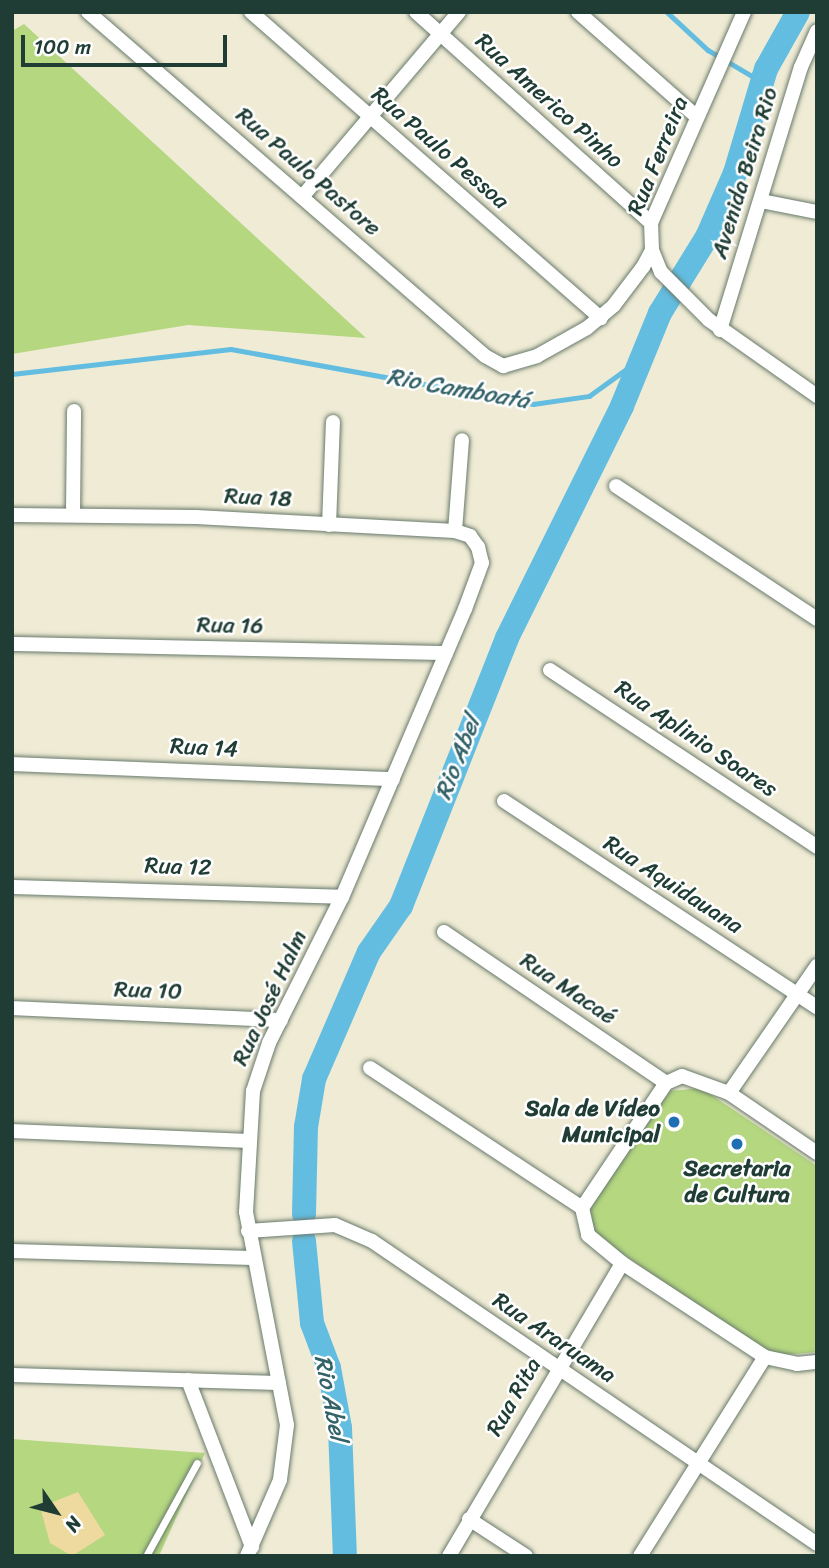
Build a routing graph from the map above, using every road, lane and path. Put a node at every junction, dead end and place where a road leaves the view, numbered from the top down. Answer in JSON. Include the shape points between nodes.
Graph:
{"nodes":[{"id":1,"x":88,"y":12,"type":"edge"},
{"id":2,"x":251,"y":12,"type":"edge"},
{"id":3,"x":416,"y":12,"type":"edge"},
{"id":4,"x":459,"y":12,"type":"edge"},
{"id":5,"x":578,"y":12,"type":"edge"},
{"id":6,"x":744,"y":12,"type":"edge"},
{"id":7,"x":817,"y":31,"type":"edge"},
{"id":8,"x":441,"y":34,"type":"junction"},
{"id":9,"x":370,"y":117,"type":"junction"},
{"id":10,"x":697,"y":117,"type":"junction"},
{"id":11,"x":302,"y":197,"type":"junction"},
{"id":12,"x":761,"y":201,"type":"junction"},
{"id":13,"x":817,"y":212,"type":"edge"},
{"id":14,"x":651,"y":223,"type":"junction"},
{"id":15,"x":652,"y":250,"type":"junction"},
{"id":16,"x":601,"y":318,"type":"junction"},
{"id":17,"x":720,"y":330,"type":"junction"},
{"id":18,"x":499,"y":366,"type":"joint"},
{"id":19,"x":817,"y":396,"type":"edge"},
{"id":20,"x":74,"y":411,"type":"dead end"},
{"id":21,"x":333,"y":422,"type":"dead end"},
{"id":22,"x":462,"y":440,"type":"dead end"},
{"id":23,"x":616,"y":486,"type":"dead end"},
{"id":24,"x":73,"y":513,"type":"junction"},
{"id":25,"x":12,"y":515,"type":"edge"},
{"id":26,"x":329,"y":524,"type":"junction"},
{"id":27,"x":455,"y":531,"type":"junction"},
{"id":28,"x":817,"y":618,"type":"edge"},
{"id":29,"x":12,"y":644,"type":"edge"},
{"id":30,"x":446,"y":653,"type":"junction"},
{"id":31,"x":550,"y":670,"type":"dead end"},
{"id":32,"x":12,"y":764,"type":"edge"},
{"id":33,"x":393,"y":779,"type":"junction"},
{"id":34,"x":504,"y":801,"type":"dead end"},
{"id":35,"x":817,"y":847,"type":"edge"},
{"id":36,"x":12,"y":887,"type":"edge"},
{"id":37,"x":342,"y":897,"type":"junction"},
{"id":38,"x":444,"y":932,"type":"dead end"},
{"id":39,"x":817,"y":966,"type":"edge"},
{"id":40,"x":797,"y":994,"type":"junction"},
{"id":41,"x":817,"y":1007,"type":"edge"},
{"id":42,"x":12,"y":1008,"type":"edge"},
{"id":43,"x":281,"y":1020,"type":"junction"},
{"id":44,"x":370,"y":1068,"type":"dead end"},
{"id":45,"x":666,"y":1083,"type":"junction"},
{"id":46,"x":729,"y":1093,"type":"junction"},
{"id":47,"x":12,"y":1131,"type":"edge"},
{"id":48,"x":248,"y":1141,"type":"junction"},
{"id":49,"x":817,"y":1153,"type":"edge"},
{"id":50,"x":582,"y":1208,"type":"junction"},
{"id":51,"x":248,"y":1231,"type":"junction"},
{"id":52,"x":12,"y":1251,"type":"edge"},
{"id":53,"x":253,"y":1258,"type":"junction"},
{"id":54,"x":622,"y":1263,"type":"junction"},
{"id":55,"x":765,"y":1357,"type":"junction"},
{"id":56,"x":816,"y":1364,"type":"edge"},
{"id":57,"x":557,"y":1367,"type":"junction"},
{"id":58,"x":12,"y":1375,"type":"edge"},
{"id":59,"x":188,"y":1380,"type":"junction"},
{"id":60,"x":279,"y":1383,"type":"junction"},
{"id":61,"x":197,"y":1463,"type":"dead end"},
{"id":62,"x":695,"y":1463,"type":"junction"},
{"id":63,"x":469,"y":1519,"type":"junction"},
{"id":64,"x":817,"y":1544,"type":"edge"},
{"id":65,"x":250,"y":1552,"type":"edge"},
{"id":66,"x":146,"y":1556,"type":"edge"},
{"id":67,"x":449,"y":1556,"type":"edge"},
{"id":68,"x":526,"y":1556,"type":"edge"},
{"id":69,"x":640,"y":1556,"type":"edge"}],
"edges":[{"from":1,"to":11,"type":"street","name":"Rua Paulo Pastore"},
{"from":2,"to":9,"type":"street","name":"Rua Paulo Pessoa"},
{"from":3,"to":8,"type":"street","name":"Rua Americo Pinho"},
{"from":4,"to":8,"type":"street"},
{"from":5,"to":10,"type":"street"},
{"from":6,"to":10,"type":"street","name":"Rua Ferreira"},
{"from":7,"to":12,"type":"street","name":"Avenida Beira Rio","via":[[801,67]]},
{"from":8,"to":9,"type":"street"},
{"from":8,"to":14,"type":"street","name":"Rua Americo Pinho"},
{"from":9,"to":11,"type":"street"},
{"from":9,"to":16,"type":"street","name":"Rua Paulo Pessoa"},
{"from":10,"to":14,"type":"street","name":"Rua Ferreira"},
{"from":11,"to":18,"type":"street","name":"Rua Paulo Pastore"},
{"from":12,"to":13,"type":"street"},
{"from":12,"to":17,"type":"street","name":"Avenida Beira Rio"},
{"from":14,"to":15,"type":"street","name":"Rua Ferreira"},
{"from":15,"to":16,"type":"street","name":"Rua Ferreira","via":[[632,283]]},
{"from":15,"to":17,"type":"street","via":[[661,271]]},
{"from":16,"to":18,"type":"street","name":"Rua Ferreira","via":[[537,356]]},
{"from":17,"to":19,"type":"street"},
{"from":20,"to":24,"type":"street"},
{"from":21,"to":26,"type":"street"},
{"from":22,"to":27,"type":"street"},
{"from":23,"to":28,"type":"street"},
{"from":24,"to":25,"type":"street","name":"Rua 18"},
{"from":24,"to":26,"type":"street","name":"Rua 18"},
{"from":26,"to":27,"type":"street","name":"Rua 18"},
{"from":27,"to":30,"type":"street","name":"Rua José Halm","via":[[470,536],[482,563]]},
{"from":29,"to":30,"type":"street","name":"Rua 16"},
{"from":30,"to":33,"type":"street","name":"Rua José Halm"},
{"from":31,"to":35,"type":"street","name":"Rua Aplinio Soares"},
{"from":32,"to":33,"type":"street","name":"Rua 14"},
{"from":33,"to":37,"type":"street","name":"Rua José Halm"},
{"from":34,"to":40,"type":"street","name":"Rua Aquidauana"},
{"from":36,"to":37,"type":"street","name":"Rua 12"},
{"from":37,"to":43,"type":"street","name":"Rua José Halm"},
{"from":38,"to":45,"type":"street","name":"Rua Macaé"},
{"from":39,"to":40,"type":"street"},
{"from":40,"to":41,"type":"street","name":"Rua Aquidauana"},
{"from":40,"to":46,"type":"street"},
{"from":42,"to":43,"type":"street","name":"Rua 10"},
{"from":43,"to":48,"type":"street","name":"Rua José Halm","via":[[260,1066]]},
{"from":44,"to":50,"type":"street"},
{"from":45,"to":46,"type":"street","via":[[682,1076],[696,1078]]},
{"from":45,"to":50,"type":"street"},
{"from":46,"to":49,"type":"street"},
{"from":47,"to":48,"type":"street"},
{"from":48,"to":51,"type":"street","name":"Rua José Halm"},
{"from":50,"to":54,"type":"street","via":[[588,1235]]},
{"from":51,"to":53,"type":"street","name":"Rua José Halm"},
{"from":51,"to":57,"type":"street","name":"Rua Araruama","via":[[335,1225],[372,1241]]},
{"from":52,"to":53,"type":"street"},
{"from":53,"to":60,"type":"street","name":"Rua José Halm"},
{"from":54,"to":55,"type":"street"},
{"from":54,"to":57,"type":"street","name":"Rua Rita"},
{"from":55,"to":56,"type":"street"},
{"from":55,"to":62,"type":"street"},
{"from":57,"to":62,"type":"street","name":"Rua Araruama"},
{"from":57,"to":63,"type":"street","name":"Rua Rita"},
{"from":58,"to":59,"type":"street"},
{"from":59,"to":60,"type":"street"},
{"from":59,"to":65,"type":"street"},
{"from":60,"to":65,"type":"street","name":"Rua José Halm","via":[[286,1452],[272,1506]]},
{"from":61,"to":66,"type":"lane"},
{"from":62,"to":64,"type":"street","name":"Rua Araruama"},
{"from":62,"to":69,"type":"street"},
{"from":63,"to":67,"type":"street","name":"Rua Rita"},
{"from":63,"to":68,"type":"street"}]}
